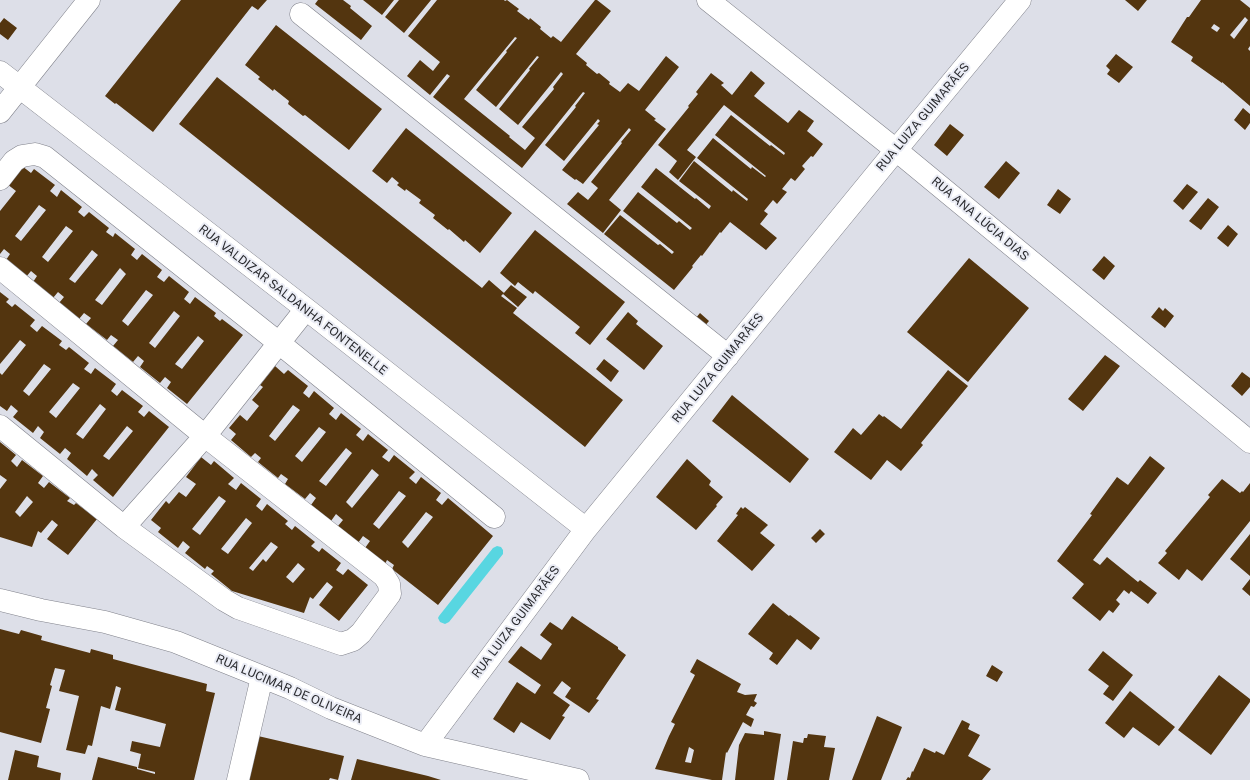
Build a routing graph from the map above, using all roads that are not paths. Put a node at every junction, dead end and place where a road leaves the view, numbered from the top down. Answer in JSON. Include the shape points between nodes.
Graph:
{"nodes":[{"id":1,"x":89,"y":0,"type":"edge"},
{"id":2,"x":708,"y":0,"type":"edge"},
{"id":3,"x":1020,"y":0,"type":"edge"},
{"id":4,"x":301,"y":14,"type":"dead end"},
{"id":5,"x":0,"y":72,"type":"edge"},
{"id":6,"x":20,"y":88,"type":"junction"},
{"id":7,"x":0,"y":112,"type":"edge"},
{"id":8,"x":896,"y":150,"type":"junction"},
{"id":9,"x":0,"y":179,"type":"edge"},
{"id":10,"x":0,"y":268,"type":"edge"},
{"id":11,"x":306,"y":309,"type":"junction"},
{"id":12,"x":279,"y":343,"type":"junction"},
{"id":13,"x":728,"y":356,"type":"junction"},
{"id":14,"x":0,"y":426,"type":"edge"},
{"id":15,"x":205,"y":436,"type":"junction"},
{"id":16,"x":1250,"y":442,"type":"edge"},
{"id":17,"x":494,"y":517,"type":"dead end"},
{"id":18,"x":124,"y":527,"type":"junction"},
{"id":19,"x":586,"y":529,"type":"junction"},
{"id":20,"x":0,"y":600,"type":"edge"},
{"id":21,"x":262,"y":677,"type":"junction"},
{"id":22,"x":425,"y":744,"type":"junction"},
{"id":23,"x":238,"y":780,"type":"edge"},
{"id":24,"x":578,"y":780,"type":"edge"}],
"edges":[{"from":1,"to":6,"type":"street"},
{"from":2,"to":8,"type":"street","name":"RUA ANA LÚCIA DIAS"},
{"from":3,"to":8,"type":"street","name":"RUA LUIZA GUIMARÃES"},
{"from":4,"to":13,"type":"street"},
{"from":5,"to":6,"type":"street","name":"RUA VALDIZAR SALDANHA FONTENELLE"},
{"from":6,"to":7,"type":"street"},
{"from":6,"to":11,"type":"street","name":"RUA VALDIZAR SALDANHA FONTENELLE"},
{"from":8,"to":13,"type":"street","name":"RUA LUIZA GUIMARÃES"},
{"from":8,"to":16,"type":"street","name":"RUA ANA LÚCIA DIAS"},
{"from":9,"to":12,"type":"street","via":[[22,156],[35,154],[45,157]]},
{"from":10,"to":15,"type":"street"},
{"from":11,"to":12,"type":"street"},
{"from":11,"to":19,"type":"street","name":"RUA VALDIZAR SALDANHA FONTENELLE"},
{"from":12,"to":15,"type":"street"},
{"from":12,"to":17,"type":"street"},
{"from":13,"to":19,"type":"street","name":"RUA LUIZA GUIMARÃES"},
{"from":14,"to":18,"type":"street"},
{"from":15,"to":18,"type":"street"},
{"from":15,"to":18,"type":"street","via":[[384,576],[389,584],[390,594],[361,633],[353,640],[341,644],[238,608]]},
{"from":19,"to":22,"type":"street","name":"RUA LUIZA GUIMARÃES"},
{"from":20,"to":21,"type":"street","name":"RUA LUCIMAR DE OLIVEIRA","via":[[105,622],[176,642]]},
{"from":21,"to":22,"type":"street","name":"RUA LUCIMAR DE OLIVEIRA","via":[[331,708]]},
{"from":21,"to":23,"type":"street"},
{"from":22,"to":24,"type":"street","name":"RUA LUCIMAR DE OLIVEIRA"}]}
